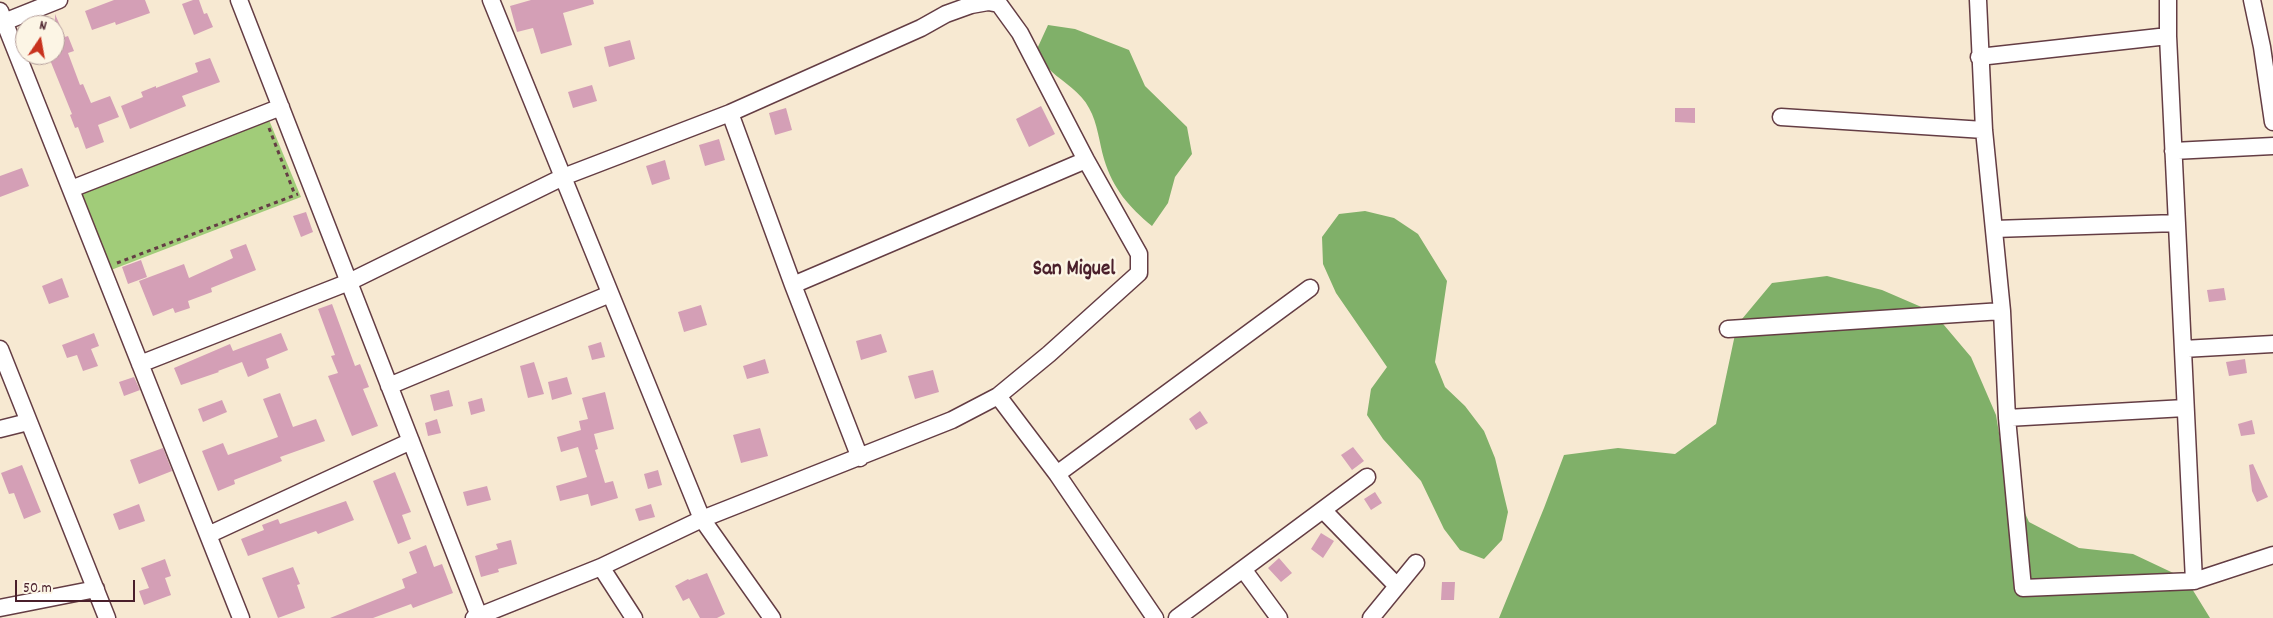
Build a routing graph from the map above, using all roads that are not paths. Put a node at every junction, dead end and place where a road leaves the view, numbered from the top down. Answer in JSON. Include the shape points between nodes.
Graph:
{"nodes":[{"id":1,"x":59,"y":0,"type":"edge"},
{"id":2,"x":240,"y":0,"type":"edge"},
{"id":3,"x":491,"y":0,"type":"edge"},
{"id":4,"x":1978,"y":0,"type":"edge"},
{"id":5,"x":2168,"y":0,"type":"edge"},
{"id":6,"x":2252,"y":0,"type":"edge"},
{"id":7,"x":3,"y":25,"type":"edge"},
{"id":8,"x":2168,"y":36,"type":"junction"},
{"id":9,"x":2268,"y":47,"type":"edge"},
{"id":10,"x":1979,"y":57,"type":"junction"},
{"id":11,"x":281,"y":108,"type":"junction"},
{"id":12,"x":730,"y":113,"type":"junction"},
{"id":13,"x":1781,"y":117,"type":"dead end"},
{"id":14,"x":2273,"y":122,"type":"edge"},
{"id":15,"x":1984,"y":130,"type":"junction"},
{"id":16,"x":2273,"y":146,"type":"edge"},
{"id":17,"x":2173,"y":151,"type":"junction"},
{"id":18,"x":1086,"y":160,"type":"junction"},
{"id":19,"x":563,"y":176,"type":"junction"},
{"id":20,"x":71,"y":189,"type":"junction"},
{"id":21,"x":2177,"y":223,"type":"junction"},
{"id":22,"x":1994,"y":229,"type":"junction"},
{"id":23,"x":349,"y":282,"type":"junction"},
{"id":24,"x":793,"y":285,"type":"junction"},
{"id":25,"x":1310,"y":288,"type":"dead end"},
{"id":26,"x":610,"y":294,"type":"junction"},
{"id":27,"x":2002,"y":311,"type":"junction"},
{"id":28,"x":1728,"y":329,"type":"dead end"},
{"id":29,"x":2273,"y":344,"type":"edge"},
{"id":30,"x":0,"y":349,"type":"edge"},
{"id":31,"x":2183,"y":349,"type":"junction"},
{"id":32,"x":140,"y":364,"type":"junction"},
{"id":33,"x":389,"y":386,"type":"junction"},
{"id":34,"x":998,"y":396,"type":"junction"},
{"id":35,"x":2185,"y":408,"type":"junction"},
{"id":36,"x":2007,"y":418,"type":"junction"},
{"id":37,"x":28,"y":422,"type":"junction"},
{"id":38,"x":0,"y":429,"type":"edge"},
{"id":39,"x":411,"y":441,"type":"junction"},
{"id":40,"x":860,"y":458,"type":"junction"},
{"id":41,"x":1057,"y":474,"type":"junction"},
{"id":42,"x":1368,"y":477,"type":"dead end"},
{"id":43,"x":1323,"y":510,"type":"junction"},
{"id":44,"x":702,"y":519,"type":"junction"},
{"id":45,"x":208,"y":535,"type":"junction"},
{"id":46,"x":2273,"y":555,"type":"edge"},
{"id":47,"x":1416,"y":563,"type":"dead end"},
{"id":48,"x":601,"y":567,"type":"junction"},
{"id":49,"x":1243,"y":569,"type":"junction"},
{"id":50,"x":2194,"y":581,"type":"junction"},
{"id":51,"x":1396,"y":585,"type":"junction"},
{"id":52,"x":96,"y":589,"type":"junction"},
{"id":53,"x":0,"y":608,"type":"edge"},
{"id":54,"x":476,"y":617,"type":"edge"},
{"id":55,"x":107,"y":618,"type":"edge"},
{"id":56,"x":242,"y":618,"type":"edge"},
{"id":57,"x":634,"y":618,"type":"edge"},
{"id":58,"x":772,"y":618,"type":"edge"},
{"id":59,"x":1156,"y":618,"type":"edge"},
{"id":60,"x":1177,"y":618,"type":"edge"},
{"id":61,"x":1279,"y":618,"type":"edge"},
{"id":62,"x":1370,"y":618,"type":"edge"}],
"edges":[{"from":1,"to":7,"type":"street"},
{"from":2,"to":11,"type":"street"},
{"from":3,"to":19,"type":"street"},
{"from":4,"to":10,"type":"street"},
{"from":5,"to":8,"type":"street"},
{"from":6,"to":9,"type":"street"},
{"from":7,"to":20,"type":"street"},
{"from":8,"to":10,"type":"street"},
{"from":8,"to":17,"type":"street"},
{"from":9,"to":14,"type":"street"},
{"from":10,"to":15,"type":"street"},
{"from":11,"to":20,"type":"street"},
{"from":11,"to":23,"type":"street"},
{"from":12,"to":18,"type":"street","via":[[946,14],[988,2],[998,4],[1020,33]]},
{"from":12,"to":19,"type":"street"},
{"from":12,"to":24,"type":"street"},
{"from":13,"to":15,"type":"street"},
{"from":15,"to":22,"type":"street"},
{"from":16,"to":17,"type":"street"},
{"from":17,"to":21,"type":"street"},
{"from":18,"to":24,"type":"street"},
{"from":18,"to":34,"type":"street","via":[[1139,254],[1140,273]]},
{"from":19,"to":23,"type":"street"},
{"from":19,"to":26,"type":"street"},
{"from":20,"to":32,"type":"street"},
{"from":21,"to":22,"type":"street"},
{"from":21,"to":31,"type":"street"},
{"from":22,"to":27,"type":"street"},
{"from":23,"to":32,"type":"street"},
{"from":23,"to":33,"type":"street"},
{"from":24,"to":40,"type":"street"},
{"from":25,"to":41,"type":"street"},
{"from":26,"to":33,"type":"street"},
{"from":26,"to":44,"type":"street"},
{"from":27,"to":28,"type":"street"},
{"from":27,"to":36,"type":"street"},
{"from":29,"to":31,"type":"street"},
{"from":30,"to":37,"type":"street"},
{"from":31,"to":35,"type":"street"},
{"from":32,"to":45,"type":"street"},
{"from":33,"to":39,"type":"street"},
{"from":34,"to":40,"type":"street","via":[[952,420]]},
{"from":34,"to":41,"type":"street"},
{"from":35,"to":36,"type":"street"},
{"from":35,"to":50,"type":"street"},
{"from":36,"to":50,"type":"street","via":[[2023,588]]},
{"from":37,"to":38,"type":"street"},
{"from":37,"to":52,"type":"street"},
{"from":39,"to":45,"type":"street"},
{"from":39,"to":54,"type":"street"},
{"from":40,"to":44,"type":"street"},
{"from":41,"to":59,"type":"street"},
{"from":42,"to":43,"type":"street"},
{"from":43,"to":49,"type":"street"},
{"from":43,"to":51,"type":"street"},
{"from":44,"to":48,"type":"street"},
{"from":44,"to":58,"type":"street"},
{"from":45,"to":56,"type":"street"},
{"from":46,"to":50,"type":"street"},
{"from":47,"to":51,"type":"street"},
{"from":48,"to":54,"type":"street"},
{"from":48,"to":57,"type":"street"},
{"from":49,"to":60,"type":"street"},
{"from":49,"to":61,"type":"street"},
{"from":51,"to":62,"type":"street","via":[[1382,607]]},
{"from":52,"to":53,"type":"street"},
{"from":52,"to":55,"type":"street"}]}
